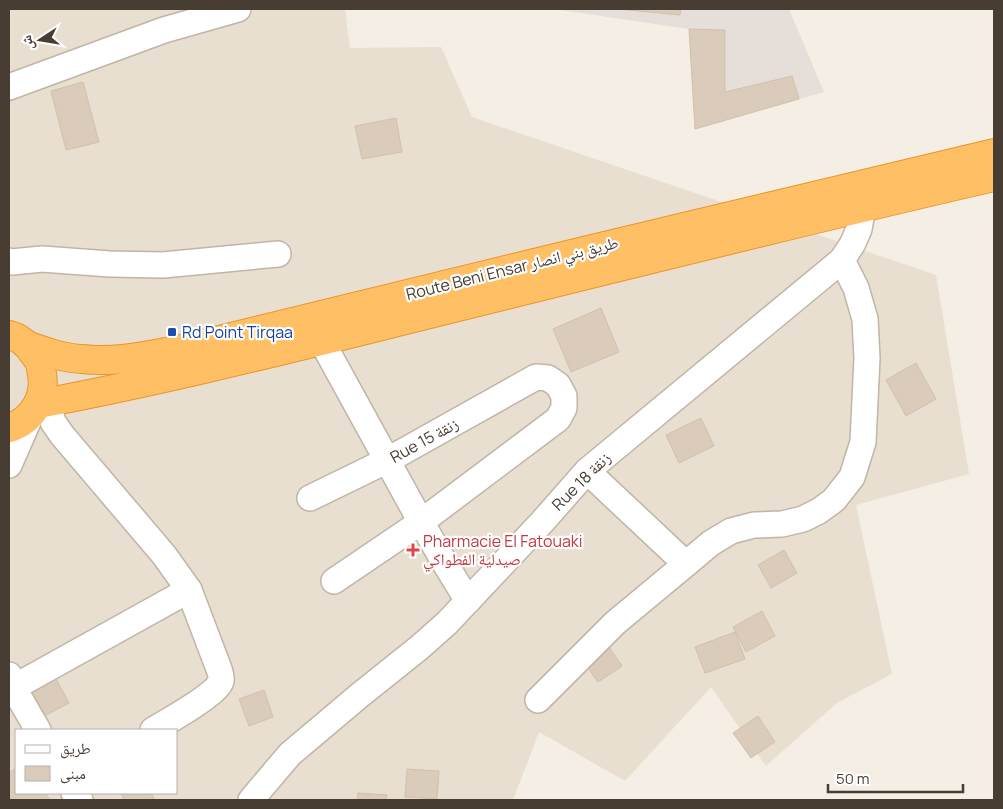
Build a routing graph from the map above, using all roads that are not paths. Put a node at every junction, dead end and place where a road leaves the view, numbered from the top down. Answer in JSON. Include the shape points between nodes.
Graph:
{"nodes":[{"id":1,"x":238,"y":9,"type":"edge"},
{"id":2,"x":9,"y":87,"type":"edge"},
{"id":3,"x":994,"y":153,"type":"edge"},
{"id":4,"x":994,"y":177,"type":"edge"},
{"id":5,"x":863,"y":207,"type":"junction"},
{"id":6,"x":278,"y":254,"type":"dead end"},
{"id":7,"x":842,"y":260,"type":"junction"},
{"id":8,"x":9,"y":261,"type":"edge"},
{"id":9,"x":15,"y":336,"type":"edge"},
{"id":10,"x":321,"y":340,"type":"junction"},
{"id":11,"x":31,"y":412,"type":"edge"},
{"id":12,"x":388,"y":460,"type":"junction"},
{"id":13,"x":9,"y":465,"type":"edge"},
{"id":14,"x":587,"y":471,"type":"junction"},
{"id":15,"x":310,"y":498,"type":"dead end"},
{"id":16,"x":421,"y":522,"type":"junction"},
{"id":17,"x":686,"y":564,"type":"junction"},
{"id":18,"x":334,"y":581,"type":"dead end"},
{"id":19,"x":189,"y":590,"type":"junction"},
{"id":20,"x":468,"y":601,"type":"junction"},
{"id":21,"x":10,"y":684,"type":"edge"},
{"id":22,"x":538,"y":700,"type":"dead end"},
{"id":23,"x":37,"y":729,"type":"edge"},
{"id":24,"x":155,"y":729,"type":"edge"},
{"id":25,"x":251,"y":800,"type":"edge"}],
"edges":[{"from":1,"to":2,"type":"street","via":[[164,30]]},
{"from":3,"to":9,"type":"highway","name":"Route Beni Ensar طريق بني انصار","via":[[182,349],[115,360],[82,359],[59,356]]},
{"from":4,"to":5,"type":"highway","name":"Route Beni Ensar طريق بني انصار"},
{"from":5,"to":7,"type":"street","name":"Rue 18 زنقة","via":[[859,229]]},
{"from":5,"to":10,"type":"highway","name":"Route Beni Ensar طريق بني انصار"},
{"from":6,"to":8,"type":"street","via":[[163,265],[42,259]]},
{"from":7,"to":14,"type":"street","name":"Rue 18 زنقة"},
{"from":7,"to":17,"type":"street","via":[[856,288],[865,319],[867,358],[863,442],[852,477],[834,500],[819,512],[782,524],[731,530]]},
{"from":9,"to":11,"type":"highway","via":[[40,364],[44,384]]},
{"from":10,"to":11,"type":"highway","name":"Route Beni Ensar طريق بني انصار"},
{"from":10,"to":12,"type":"street"},
{"from":11,"to":13,"type":"street"},
{"from":11,"to":19,"type":"street","via":[[54,422]]},
{"from":12,"to":15,"type":"street","name":"Rue 15 زنقة"},
{"from":12,"to":16,"type":"street"},
{"from":12,"to":16,"type":"street","name":"Rue 15 زنقة","via":[[536,377],[548,378],[558,385],[564,396],[564,408],[558,419]]},
{"from":14,"to":17,"type":"street"},
{"from":14,"to":20,"type":"street","name":"Rue 18 زنقة"},
{"from":16,"to":18,"type":"street"},
{"from":16,"to":20,"type":"street"},
{"from":17,"to":22,"type":"street","via":[[615,623]]},
{"from":19,"to":21,"type":"street"},
{"from":19,"to":24,"type":"street","via":[[221,681],[206,697]]},
{"from":20,"to":25,"type":"street","name":"Rue 18 زنقة","via":[[420,647],[290,754]]},
{"from":21,"to":23,"type":"street"}]}
